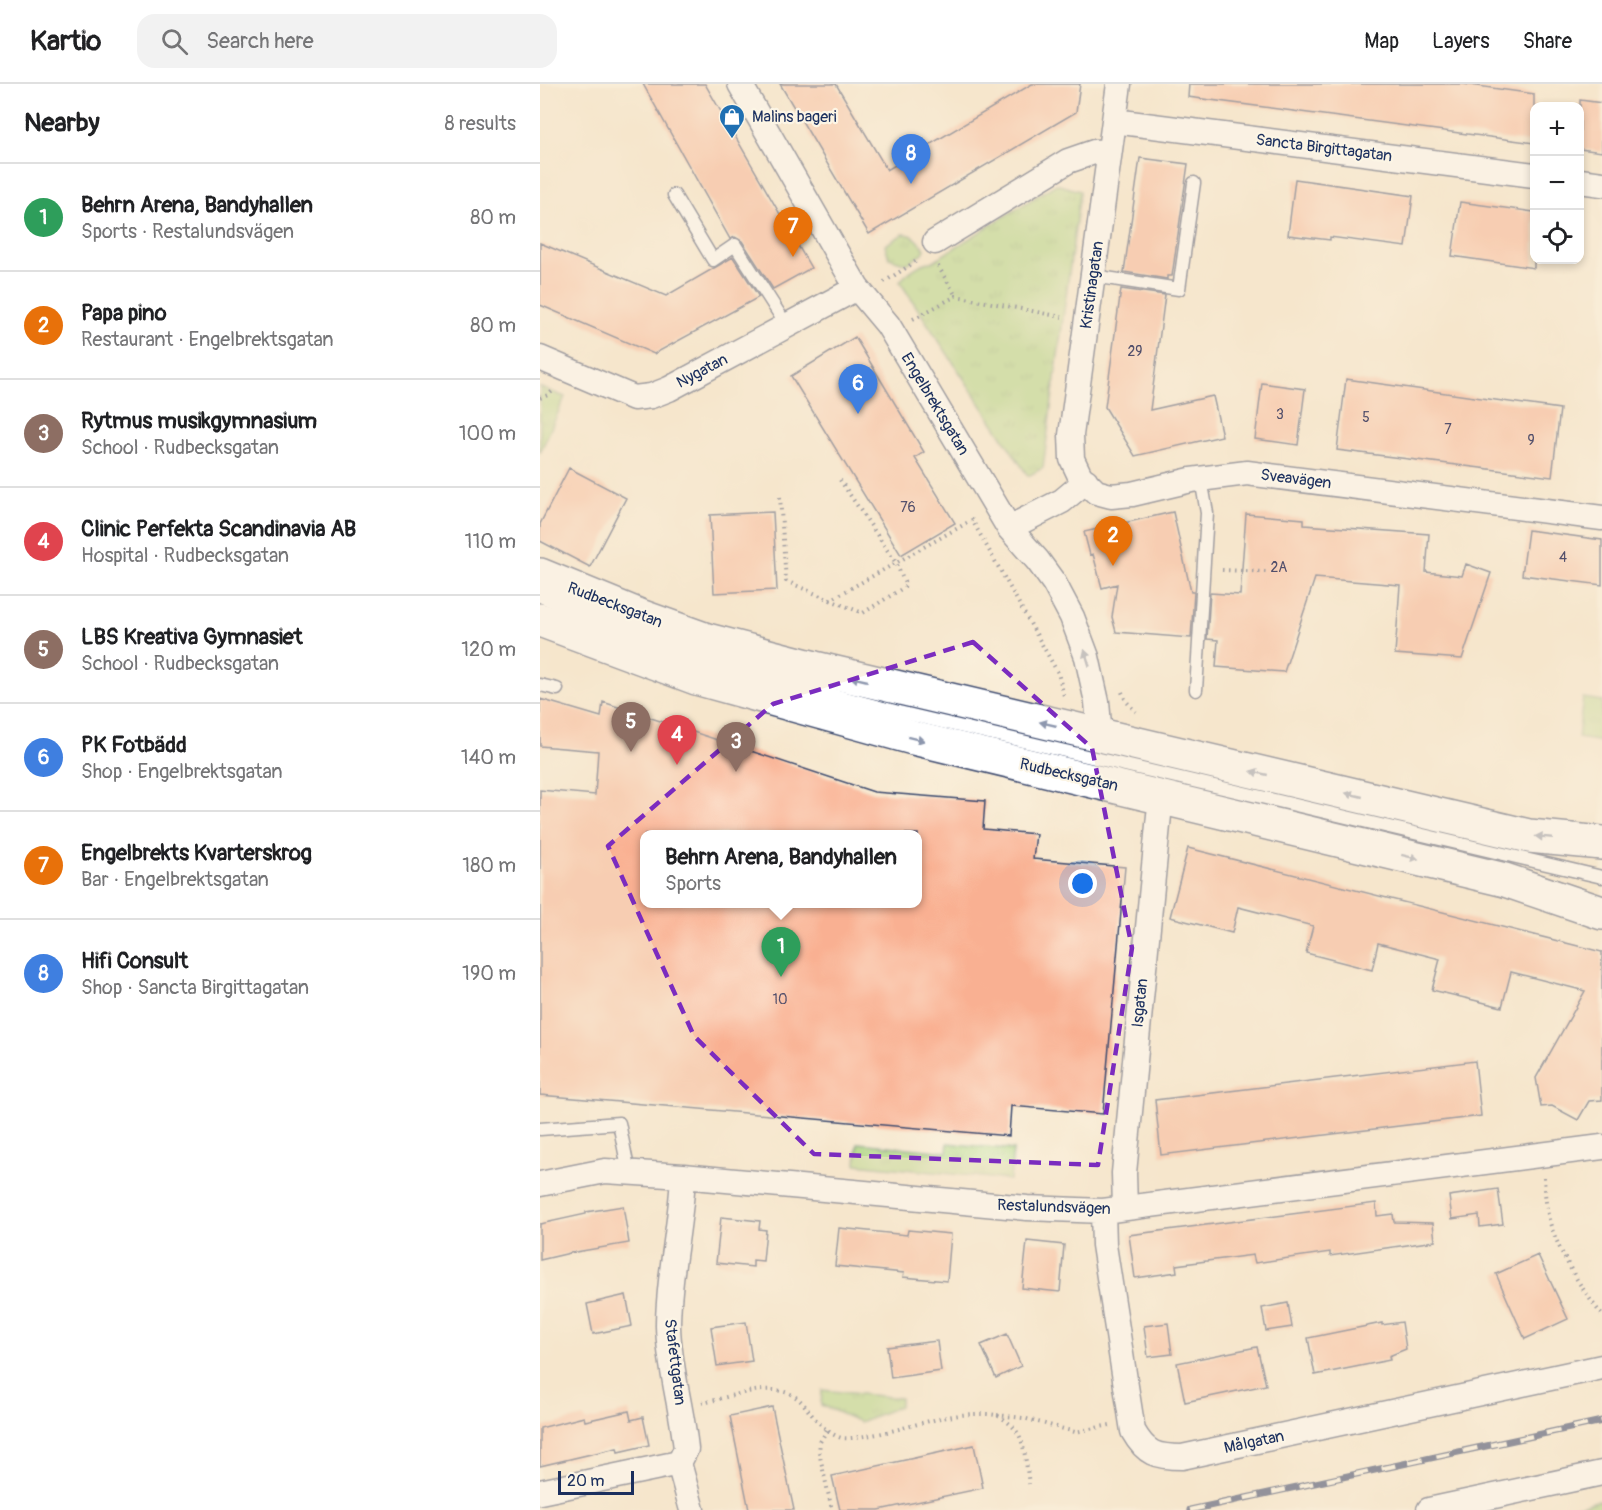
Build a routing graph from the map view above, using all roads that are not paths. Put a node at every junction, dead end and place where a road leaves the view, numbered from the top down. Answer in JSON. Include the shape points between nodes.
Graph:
{"nodes":[{"id":1,"x":740,"y":84,"type":"edge"},
{"id":2,"x":1119,"y":84,"type":"edge"},
{"id":3,"x":1114,"y":120,"type":"junction"},
{"id":4,"x":1110,"y":151,"type":"junction"},
{"id":5,"x":1530,"y":174,"type":"edge"},
{"id":6,"x":1584,"y":182,"type":"edge"},
{"id":7,"x":1194,"y":183,"type":"dead end"},
{"id":8,"x":1602,"y":184,"type":"edge"},
{"id":9,"x":674,"y":195,"type":"dead end"},
{"id":10,"x":932,"y":247,"type":"road end"},
{"id":11,"x":1093,"y":276,"type":"junction"},
{"id":12,"x":857,"y":288,"type":"junction"},
{"id":13,"x":787,"y":326,"type":"junction"},
{"id":14,"x":540,"y":358,"type":"edge"},
{"id":15,"x":1201,"y":479,"type":"junction"},
{"id":16,"x":1086,"y":481,"type":"junction"},
{"id":17,"x":1602,"y":518,"type":"edge"},
{"id":18,"x":1009,"y":528,"type":"junction"},
{"id":19,"x":540,"y":575,"type":"edge"},
{"id":20,"x":540,"y":596,"type":"edge"},
{"id":21,"x":540,"y":620,"type":"edge"},
{"id":22,"x":540,"y":686,"type":"edge"},
{"id":23,"x":557,"y":689,"type":"dead end"},
{"id":24,"x":1196,"y":690,"type":"dead end"},
{"id":25,"x":1100,"y":736,"type":"junction"},
{"id":26,"x":1162,"y":797,"type":"junction"},
{"id":27,"x":1602,"y":843,"type":"edge"},
{"id":28,"x":1602,"y":877,"type":"edge"},
{"id":29,"x":1602,"y":913,"type":"edge"},
{"id":30,"x":540,"y":1129,"type":"edge"},
{"id":31,"x":1602,"y":1147,"type":"edge"},
{"id":32,"x":629,"y":1173,"type":"junction"},
{"id":33,"x":682,"y":1176,"type":"junction"},
{"id":34,"x":540,"y":1184,"type":"edge"},
{"id":35,"x":1114,"y":1210,"type":"junction"},
{"id":36,"x":1602,"y":1367,"type":"edge"},
{"id":37,"x":679,"y":1462,"type":"junction"},
{"id":38,"x":1602,"y":1473,"type":"edge"},
{"id":39,"x":540,"y":1492,"type":"edge"},
{"id":40,"x":692,"y":1510,"type":"edge"},
{"id":41,"x":1429,"y":1510,"type":"edge"}],
"edges":[{"from":1,"to":12,"type":"street","name":"Engelbrektsgatan"},
{"from":2,"to":3,"type":"street","name":"Kristinagatan"},
{"from":3,"to":4,"type":"street","name":"Kristinagatan"},
{"from":3,"to":5,"type":"street","name":"Sancta Birgittagatan"},
{"from":4,"to":10,"type":"street","via":[[1094,152],[1068,162]]},
{"from":4,"to":11,"type":"street","name":"Kristinagatan"},
{"from":6,"to":8,"type":"street"},
{"from":7,"to":11,"type":"lane","via":[[1179,289]]},
{"from":9,"to":13,"type":"lane","via":[[713,260],[735,245]]},
{"from":11,"to":16,"type":"street","name":"Kristinagatan","via":[[1071,435],[1072,459]]},
{"from":12,"to":13,"type":"street","name":"Nygatan"},
{"from":12,"to":18,"type":"street","name":"Engelbrektsgatan","via":[[888,325]]},
{"from":13,"to":14,"type":"street","name":"Nygatan","via":[[651,396],[634,398]]},
{"from":15,"to":16,"type":"street","name":"Sveavägen","via":[[1112,496],[1096,492]]},
{"from":15,"to":17,"type":"street","name":"Sveavägen","via":[[1247,473]]},
{"from":15,"to":24,"type":"lane","via":[[1207,513]]},
{"from":16,"to":18,"type":"street","via":[[1062,501]]},
{"from":25,"to":18,"type":"street","name":"Engelbrektsgatan","one_way":true,"via":[[1087,657],[1072,617],[1054,583]]},
{"from":25,"to":19,"type":"main road","name":"Rudbecksgatan","one_way":true,"via":[[707,640]]},
{"from":20,"to":28,"type":"lane","via":[[640,638],[791,684]]},
{"from":21,"to":26,"type":"main road","name":"Rudbecksgatan","one_way":true,"via":[[696,678],[913,738]]},
{"from":22,"to":23,"type":"lane"},
{"from":27,"to":25,"type":"main road","name":"Rudbecksgatan","one_way":true,"via":[[1529,836]]},
{"from":26,"to":29,"type":"main road","name":"Rudbecksgatan","one_way":true,"via":[[1505,880]]},
{"from":26,"to":35,"type":"street","name":"Isgatan","via":[[1124,1173]]},
{"from":30,"to":32,"type":"lane","via":[[619,1123]]},
{"from":31,"to":35,"type":"street","name":"Restalundsvägen"},
{"from":32,"to":33,"type":"street","name":"Restalundsvägen"},
{"from":32,"to":34,"type":"street","name":"Restalundsvägen","via":[[605,1171]]},
{"from":33,"to":35,"type":"street","name":"Restalundsvägen","via":[[1027,1208]]},
{"from":33,"to":37,"type":"street","name":"Stafettgatan","via":[[668,1329],[686,1449]]},
{"from":35,"to":36,"type":"street","name":"Målgatan","via":[[1104,1245],[1131,1422],[1142,1447],[1161,1457],[1182,1457]]},
{"from":37,"to":39,"type":"street"},
{"from":37,"to":40,"type":"street","name":"Stafettgatan"},
{"from":38,"to":41,"type":"street"}]}
